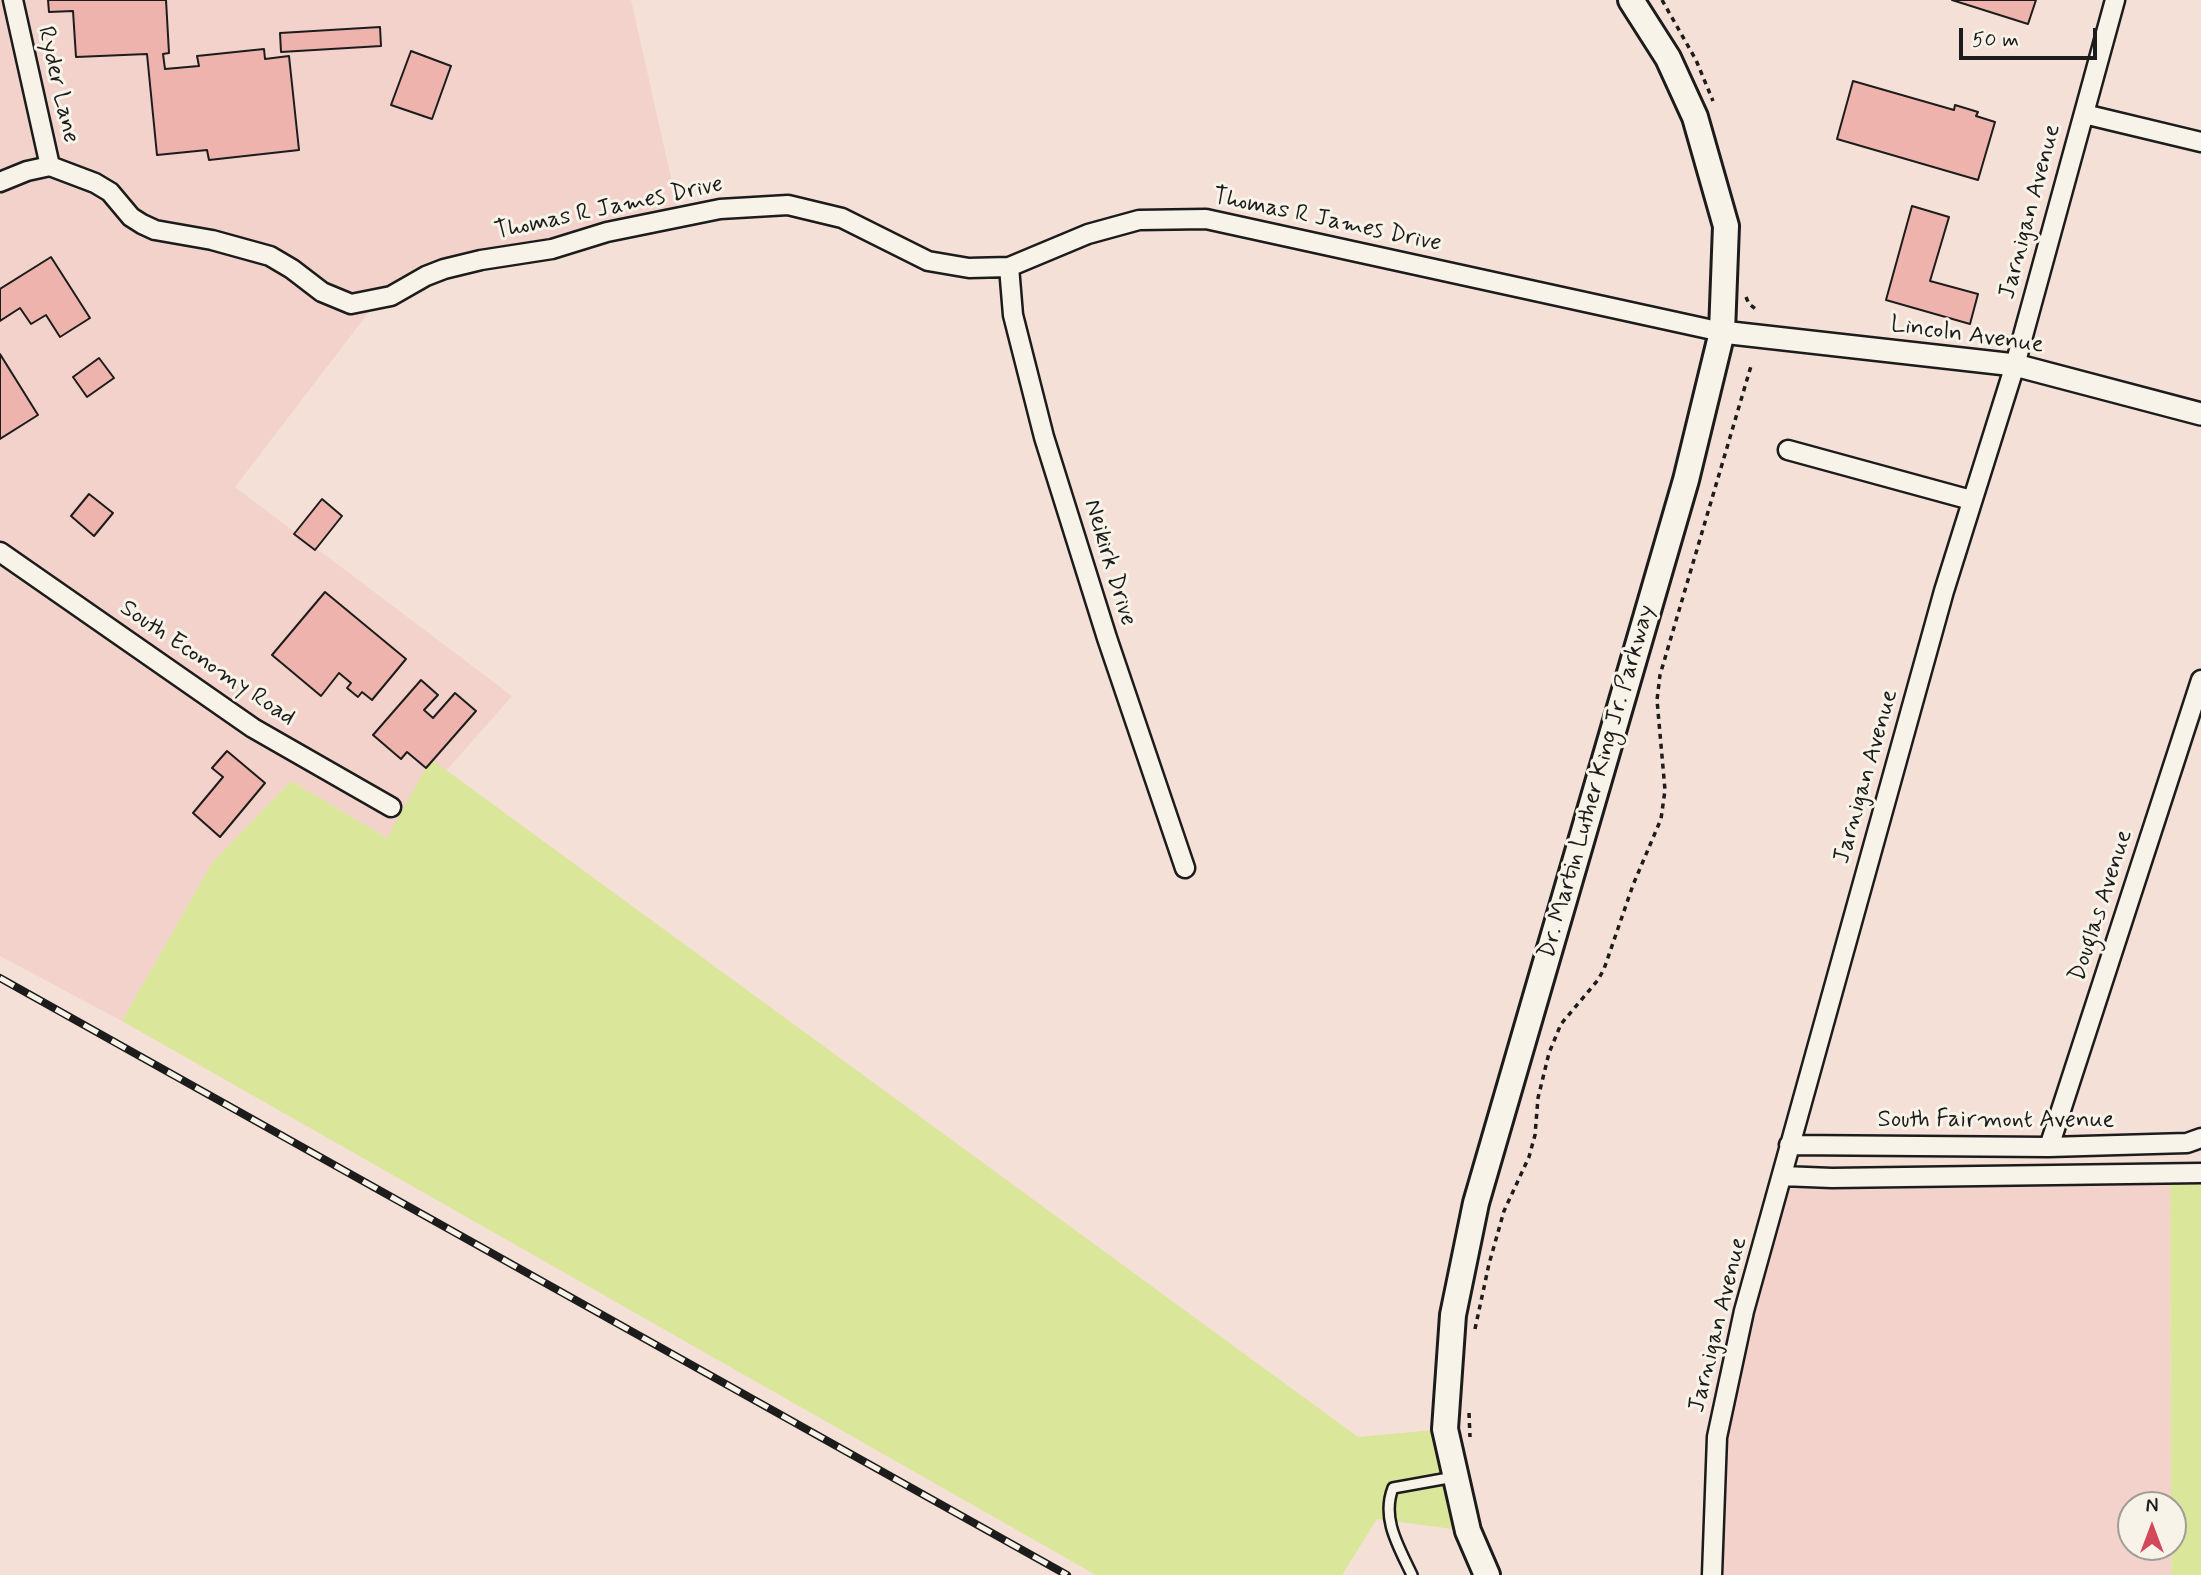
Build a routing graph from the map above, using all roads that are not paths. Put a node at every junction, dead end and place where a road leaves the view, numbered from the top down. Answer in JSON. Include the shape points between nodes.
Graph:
{"nodes":[{"id":1,"x":13,"y":0,"type":"edge"},
{"id":2,"x":1631,"y":0,"type":"edge"},
{"id":3,"x":2115,"y":0,"type":"edge"},
{"id":4,"x":2084,"y":114,"type":"junction"},
{"id":5,"x":2201,"y":142,"type":"edge"},
{"id":6,"x":50,"y":166,"type":"junction"},
{"id":7,"x":0,"y":181,"type":"edge"},
{"id":8,"x":212,"y":240,"type":"joint"},
{"id":9,"x":1009,"y":267,"type":"junction"},
{"id":10,"x":1722,"y":332,"type":"junction"},
{"id":11,"x":2015,"y":365,"type":"junction"},
{"id":12,"x":2201,"y":414,"type":"edge"},
{"id":13,"x":1788,"y":450,"type":"dead end"},
{"id":14,"x":1971,"y":500,"type":"junction"},
{"id":15,"x":0,"y":552,"type":"edge"},
{"id":16,"x":2201,"y":680,"type":"edge"},
{"id":17,"x":391,"y":807,"type":"dead end"},
{"id":18,"x":1185,"y":868,"type":"dead end"},
{"id":19,"x":2201,"y":1138,"type":"edge"},
{"id":20,"x":1789,"y":1145,"type":"junction"},
{"id":21,"x":2049,"y":1147,"type":"junction"},
{"id":22,"x":2201,"y":1173,"type":"edge"},
{"id":23,"x":1782,"y":1176,"type":"junction"},
{"id":24,"x":1455,"y":1477,"type":"junction"},
{"id":25,"x":1412,"y":1575,"type":"edge"},
{"id":26,"x":1487,"y":1575,"type":"edge"},
{"id":27,"x":1712,"y":1575,"type":"edge"}],
"edges":[{"from":1,"to":6,"type":"street","name":"Ryder Lane"},
{"from":2,"to":10,"type":"main road","name":"Dr. Martin Luther King Jr. Parkway","via":[[1668,58],[1695,117],[1726,226]]},
{"from":3,"to":4,"type":"street","name":"Jarnigan Avenue"},
{"from":4,"to":5,"type":"street"},
{"from":4,"to":11,"type":"street","name":"Jarnigan Avenue"},
{"from":6,"to":7,"type":"street"},
{"from":6,"to":8,"type":"street","name":"Ryder Lane","via":[[110,192],[142,225]]},
{"from":8,"to":9,"type":"street","name":"Thomas R James Drive","via":[[270,256],[322,292],[351,304],[391,296],[426,276],[468,263],[552,249],[671,218],[747,207],[788,205],[842,218],[928,261],[969,268]]},
{"from":9,"to":10,"type":"street","name":"Thomas R James Drive","via":[[1088,234],[1139,220],[1206,219]]},
{"from":9,"to":18,"type":"street","name":"Neikirk Drive","via":[[1013,315],[1044,437]]},
{"from":10,"to":11,"type":"street","name":"Lincoln Avenue"},
{"from":10,"to":24,"type":"main road","name":"Dr. Martin Luther King Jr. Parkway","via":[[1686,480],[1476,1203],[1453,1315],[1445,1429]]},
{"from":11,"to":12,"type":"street","name":"Lincoln Avenue"},
{"from":11,"to":14,"type":"street","name":"Jarnigan Avenue"},
{"from":13,"to":14,"type":"street"},
{"from":14,"to":20,"type":"street","name":"Jarnigan Avenue"},
{"from":15,"to":17,"type":"street","name":"South Economy Road","via":[[253,728]]},
{"from":16,"to":21,"type":"street","name":"Douglas Avenue"},
{"from":19,"to":21,"type":"street","name":"South Fairmont Avenue","via":[[2187,1143]]},
{"from":20,"to":21,"type":"street","name":"South Fairmont Avenue"},
{"from":20,"to":23,"type":"street","name":"Jarnigan Avenue"},
{"from":22,"to":23,"type":"street"},
{"from":23,"to":27,"type":"street","name":"Jarnigan Avenue","via":[[1744,1311],[1717,1437]]},
{"from":24,"to":25,"type":"lane","via":[[1393,1488],[1387,1502],[1391,1530]]},
{"from":24,"to":26,"type":"main road","name":"Dr. Martin Luther King Jr. Parkway","via":[[1468,1531]]}]}
